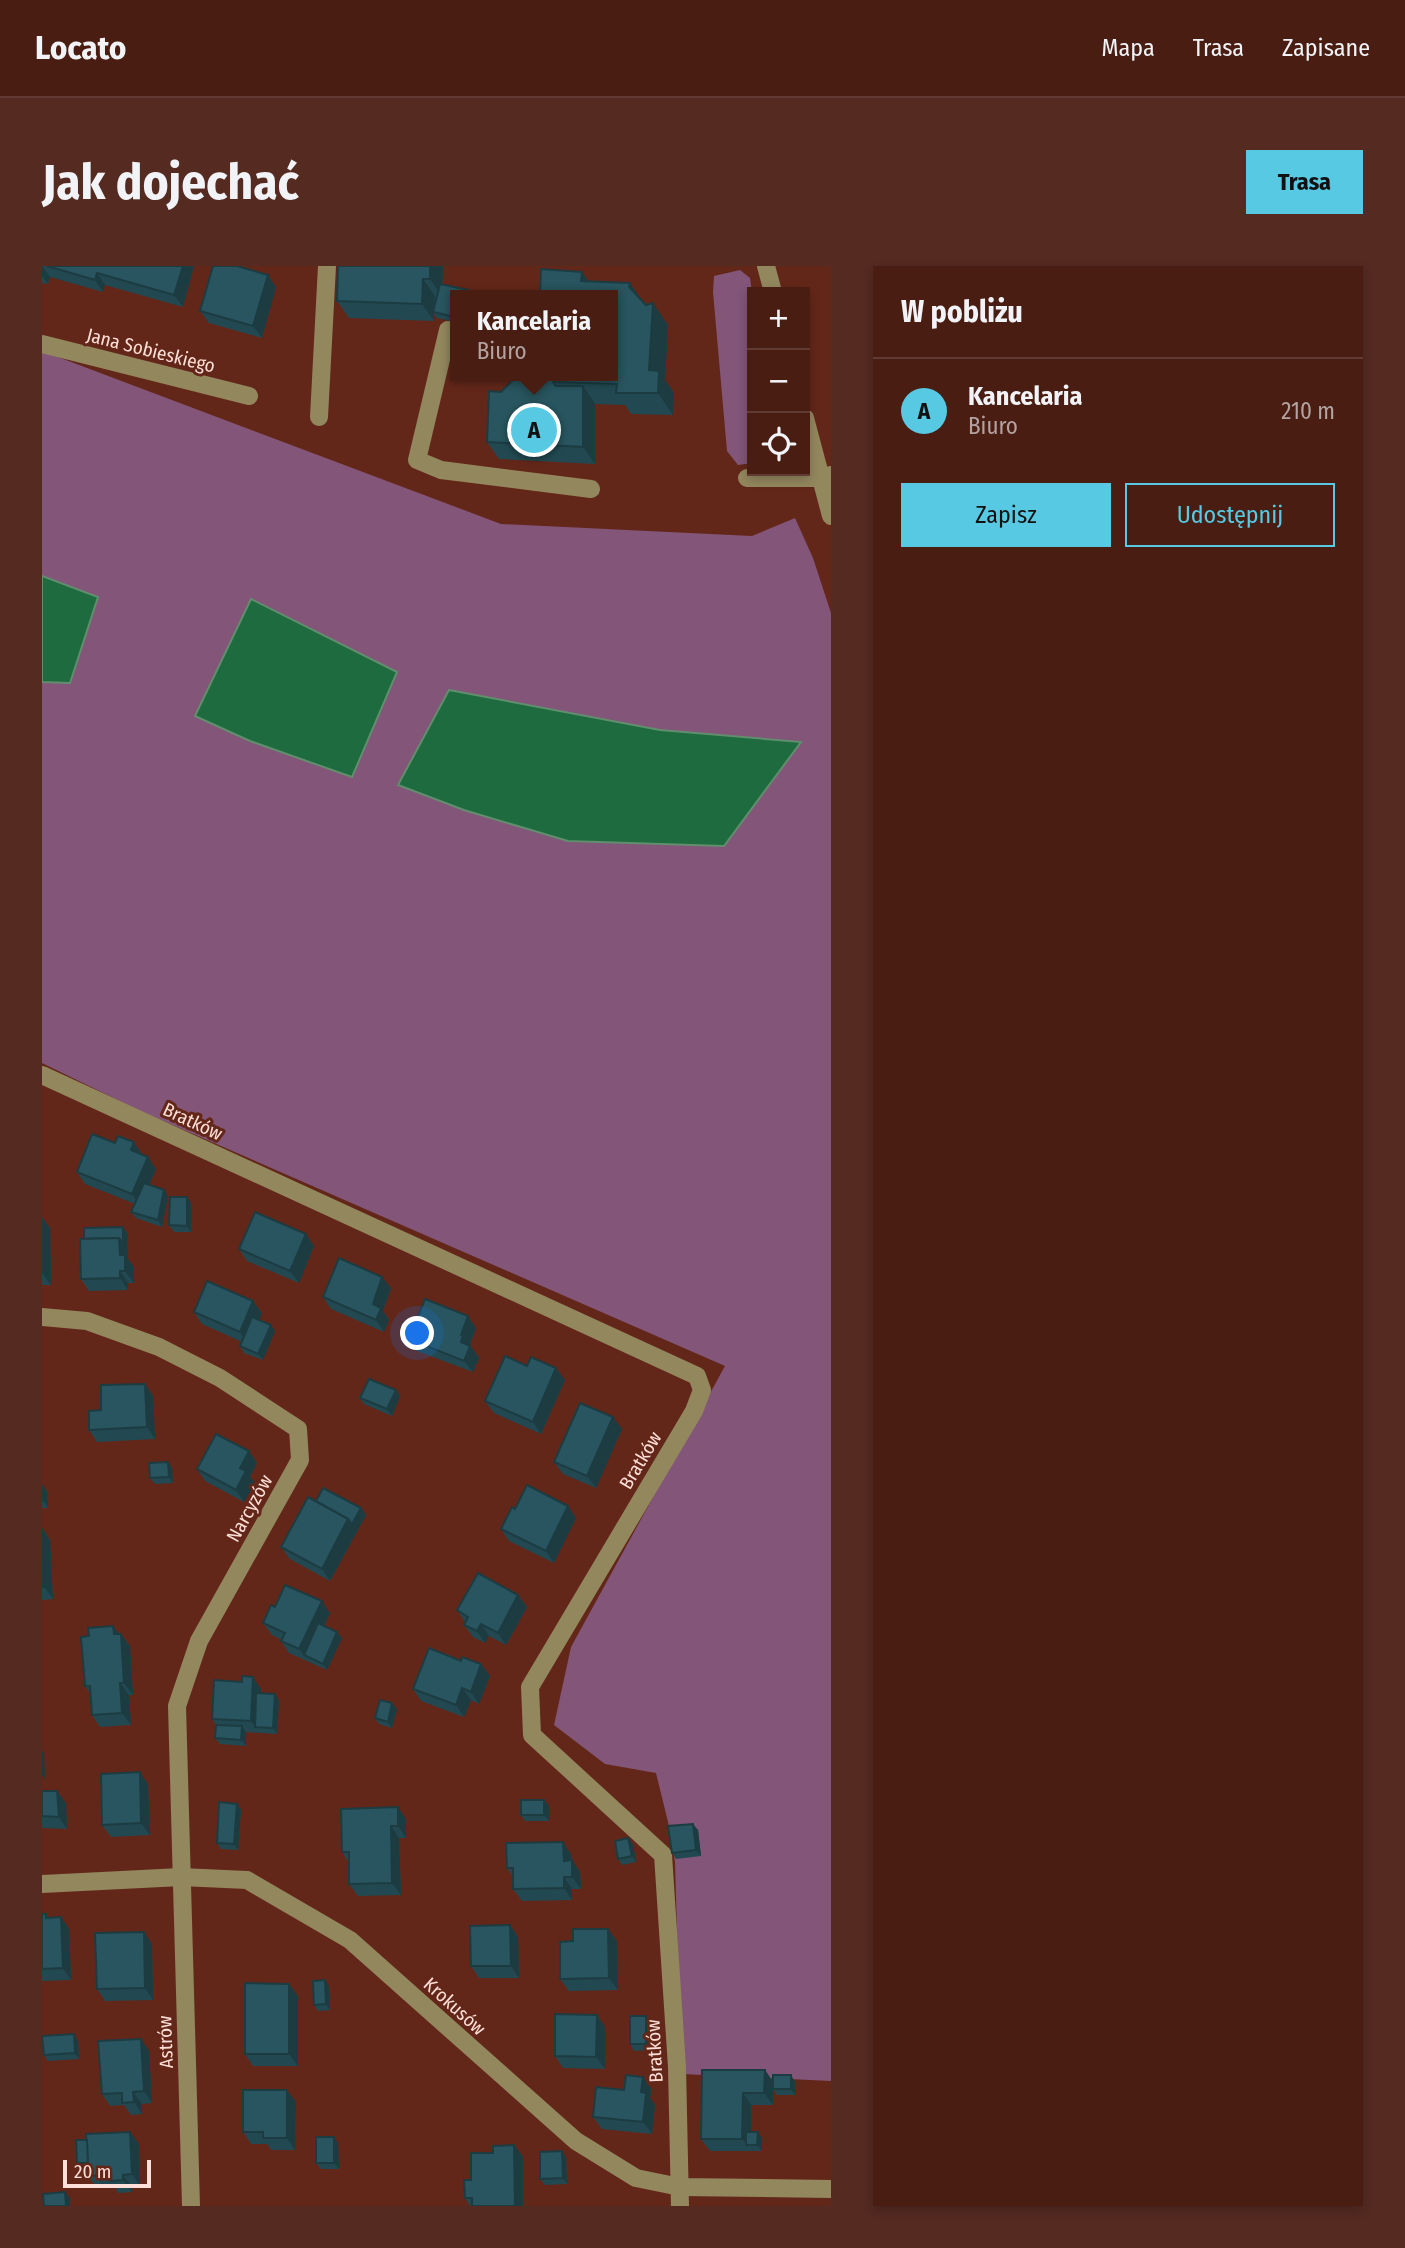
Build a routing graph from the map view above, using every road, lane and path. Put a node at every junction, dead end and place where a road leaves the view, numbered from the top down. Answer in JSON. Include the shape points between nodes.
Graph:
{"nodes":[{"id":1,"x":327,"y":266,"type":"edge"},
{"id":2,"x":766,"y":266,"type":"edge"},
{"id":3,"x":772,"y":287,"type":"edge"},
{"id":4,"x":448,"y":330,"type":"dead end"},
{"id":5,"x":42,"y":344,"type":"edge"},
{"id":6,"x":249,"y":396,"type":"dead end"},
{"id":7,"x":319,"y":417,"type":"dead end"},
{"id":8,"x":810,"y":432,"type":"edge"},
{"id":9,"x":825,"y":476,"type":"edge"},
{"id":10,"x":747,"y":478,"type":"dead end"},
{"id":11,"x":591,"y":489,"type":"dead end"},
{"id":12,"x":831,"y":516,"type":"edge"},
{"id":13,"x":42,"y":1075,"type":"edge"},
{"id":14,"x":42,"y":1317,"type":"edge"},
{"id":15,"x":181,"y":1877,"type":"junction"},
{"id":16,"x":42,"y":1884,"type":"edge"},
{"id":17,"x":680,"y":2187,"type":"junction"},
{"id":18,"x":831,"y":2189,"type":"edge"},
{"id":19,"x":191,"y":2206,"type":"edge"},
{"id":20,"x":680,"y":2206,"type":"edge"}],
"edges":[{"from":1,"to":7,"type":"street"},
{"from":2,"to":3,"type":"street"},
{"from":4,"to":11,"type":"street","via":[[417,460],[441,470]]},
{"from":5,"to":6,"type":"street","name":"Jana Sobieskiego"},
{"from":8,"to":9,"type":"street"},
{"from":9,"to":10,"type":"street"},
{"from":9,"to":12,"type":"street"},
{"from":13,"to":17,"type":"street","name":"Bratków","via":[[697,1376],[702,1390],[694,1411],[530,1687],[532,1735],[663,1854]]},
{"from":14,"to":15,"type":"street","name":"Narcyzów","via":[[86,1321],[159,1347],[220,1378],[298,1429],[299,1460],[199,1641],[177,1706]]},
{"from":15,"to":16,"type":"street","name":"Krokusów"},
{"from":15,"to":17,"type":"street","name":"Krokusów","via":[[247,1880],[349,1940],[576,2141],[636,2178]]},
{"from":15,"to":19,"type":"street","name":"Astrów"},
{"from":17,"to":18,"type":"street","name":"Krokusów"},
{"from":17,"to":20,"type":"street","name":"Bratków"}]}
